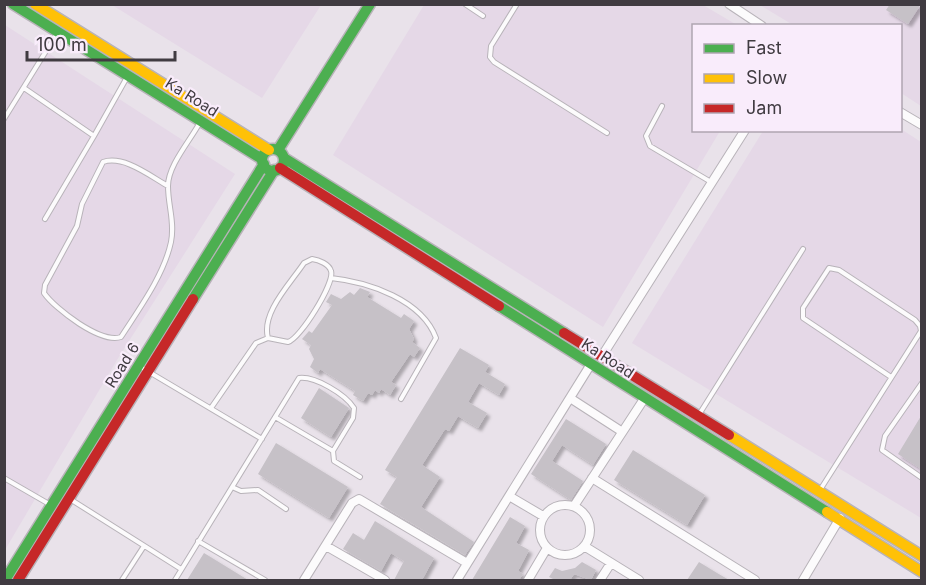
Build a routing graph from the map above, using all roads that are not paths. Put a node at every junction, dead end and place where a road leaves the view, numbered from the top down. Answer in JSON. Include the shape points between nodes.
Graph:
{"nodes":[{"id":1,"x":13,"y":4,"type":"edge"},
{"id":2,"x":35,"y":4,"type":"edge"},
{"id":3,"x":370,"y":4,"type":"edge"},
{"id":4,"x":465,"y":4,"type":"edge"},
{"id":5,"x":517,"y":4,"type":"edge"},
{"id":6,"x":729,"y":4,"type":"edge"},
{"id":7,"x":483,"y":16,"type":"dead end"},
{"id":8,"x":759,"y":24,"type":"edge"},
{"id":9,"x":57,"y":31,"type":"junction"},
{"id":10,"x":128,"y":75,"type":"junction"},
{"id":11,"x":24,"y":88,"type":"junction"},
{"id":12,"x":662,"y":106,"type":"dead end"},
{"id":13,"x":902,"y":113,"type":"edge"},
{"id":14,"x":4,"y":118,"type":"edge"},
{"id":15,"x":201,"y":121,"type":"junction"},
{"id":16,"x":921,"y":125,"type":"edge"},
{"id":17,"x":744,"y":132,"type":"edge"},
{"id":18,"x":607,"y":133,"type":"dead end"},
{"id":19,"x":94,"y":136,"type":"junction"},
{"id":20,"x":273,"y":160,"type":"junction"},
{"id":21,"x":712,"y":183,"type":"junction"},
{"id":22,"x":168,"y":186,"type":"junction"},
{"id":23,"x":45,"y":219,"type":"dead end"},
{"id":24,"x":803,"y":249,"type":"dead end"},
{"id":25,"x":331,"y":278,"type":"junction"},
{"id":26,"x":268,"y":338,"type":"junction"},
{"id":27,"x":602,"y":356,"type":"junction"},
{"id":28,"x":591,"y":364,"type":"junction"},
{"id":29,"x":144,"y":368,"type":"junction"},
{"id":30,"x":891,"y":377,"type":"junction"},
{"id":31,"x":921,"y":383,"type":"edge"},
{"id":32,"x":570,"y":398,"type":"junction"},
{"id":33,"x":401,"y":399,"type":"dead end"},
{"id":34,"x":644,"y":399,"type":"junction"},
{"id":35,"x":211,"y":408,"type":"junction"},
{"id":36,"x":698,"y":416,"type":"junction"},
{"id":37,"x":275,"y":417,"type":"junction"},
{"id":38,"x":621,"y":431,"type":"junction"},
{"id":39,"x":261,"y":439,"type":"junction"},
{"id":40,"x":333,"y":451,"type":"junction"},
{"id":41,"x":360,"y":477,"type":"dead end"},
{"id":42,"x":4,"y":478,"type":"edge"},
{"id":43,"x":592,"y":478,"type":"junction"},
{"id":44,"x":921,"y":478,"type":"edge"},
{"id":45,"x":232,"y":487,"type":"junction"},
{"id":46,"x":820,"y":491,"type":"junction"},
{"id":47,"x":509,"y":496,"type":"junction"},
{"id":48,"x":68,"y":498,"type":"junction"},
{"id":49,"x":574,"y":506,"type":"junction"},
{"id":50,"x":56,"y":509,"type":"junction"},
{"id":51,"x":286,"y":509,"type":"dead end"},
{"id":52,"x":543,"y":516,"type":"junction"},
{"id":53,"x":840,"y":518,"type":"junction"},
{"id":54,"x":198,"y":541,"type":"junction"},
{"id":55,"x":144,"y":546,"type":"junction"},
{"id":56,"x":326,"y":546,"type":"junction"},
{"id":57,"x":584,"y":546,"type":"junction"},
{"id":58,"x":547,"y":548,"type":"junction"},
{"id":59,"x":921,"y":556,"type":"edge"},
{"id":60,"x":467,"y":563,"type":"junction"},
{"id":61,"x":611,"y":563,"type":"junction"},
{"id":62,"x":181,"y":569,"type":"junction"},
{"id":63,"x":921,"y":572,"type":"edge"},
{"id":64,"x":5,"y":580,"type":"edge"},
{"id":65,"x":18,"y":580,"type":"edge"},
{"id":66,"x":122,"y":580,"type":"edge"},
{"id":67,"x":174,"y":580,"type":"edge"},
{"id":68,"x":265,"y":580,"type":"edge"},
{"id":69,"x":304,"y":580,"type":"edge"},
{"id":70,"x":385,"y":580,"type":"edge"},
{"id":71,"x":457,"y":580,"type":"edge"},
{"id":72,"x":528,"y":580,"type":"edge"},
{"id":73,"x":600,"y":580,"type":"edge"},
{"id":74,"x":639,"y":580,"type":"edge"},
{"id":75,"x":755,"y":580,"type":"edge"},
{"id":76,"x":803,"y":580,"type":"edge"}],
"edges":[{"from":1,"to":9,"type":"main road","name":"Ka Road"},
{"from":2,"to":20,"type":"main road","name":"Ka Road"},
{"from":3,"to":20,"type":"main road","name":"Road 6"},
{"from":4,"to":7,"type":"lane"},
{"from":5,"to":18,"type":"lane","via":[[491,46],[490,57]]},
{"from":6,"to":8,"type":"street"},
{"from":9,"to":10,"type":"main road","name":"Ka Road"},
{"from":9,"to":11,"type":"lane"},
{"from":10,"to":15,"type":"main road","name":"Ka Road"},
{"from":10,"to":19,"type":"lane"},
{"from":11,"to":14,"type":"lane"},
{"from":11,"to":19,"type":"lane"},
{"from":12,"to":21,"type":"lane","via":[[646,136],[650,146]]},
{"from":13,"to":16,"type":"street"},
{"from":15,"to":20,"type":"main road","name":"Ka Road"},
{"from":15,"to":22,"type":"lane","via":[[171,171]]},
{"from":17,"to":21,"type":"street"},
{"from":19,"to":23,"type":"lane"},
{"from":20,"to":27,"type":"main road","name":"Ka Road"},
{"from":20,"to":28,"type":"main road","name":"Ka Road"},
{"from":20,"to":29,"type":"main road","name":"Road 6"},
{"from":21,"to":27,"type":"street"},
{"from":22,"to":22,"type":"lane","via":[[173,221],[170,243],[163,264],[120,337],[104,337],[57,308],[44,293],[45,285],[77,226],[82,204],[103,162],[121,161]]},
{"from":24,"to":36,"type":"lane"},
{"from":25,"to":26,"type":"lane","via":[[298,336],[288,342]]},
{"from":25,"to":26,"type":"lane","via":[[328,266],[317,259],[303,263],[269,317]]},
{"from":25,"to":33,"type":"lane","via":[[379,287],[431,324],[436,338]]},
{"from":26,"to":35,"type":"lane","via":[[251,349]]},
{"from":27,"to":36,"type":"main road","name":"Ka Road"},
{"from":28,"to":32,"type":"street"},
{"from":28,"to":34,"type":"main road","name":"Ka Road"},
{"from":29,"to":35,"type":"lane"},
{"from":29,"to":48,"type":"main road","name":"Road 6"},
{"from":29,"to":50,"type":"main road","name":"Road 6"},
{"from":30,"to":30,"type":"lane","via":[[918,338],[920,326],[839,270],[829,268],[802,308],[803,318]]},
{"from":30,"to":46,"type":"lane"},
{"from":31,"to":44,"type":"lane","via":[[885,436],[882,450]]},
{"from":32,"to":38,"type":"street"},
{"from":32,"to":47,"type":"street"},
{"from":34,"to":38,"type":"street"},
{"from":34,"to":53,"type":"main road","name":"Ka Road"},
{"from":35,"to":39,"type":"lane"},
{"from":36,"to":46,"type":"main road","name":"Ka Road"},
{"from":37,"to":39,"type":"lane"},
{"from":37,"to":40,"type":"lane"},
{"from":37,"to":40,"type":"lane","via":[[298,378],[312,379],[349,400],[354,408],[353,418]]},
{"from":38,"to":43,"type":"street"},
{"from":39,"to":45,"type":"lane"},
{"from":40,"to":41,"type":"lane","via":[[334,461]]},
{"from":42,"to":50,"type":"lane"},
{"from":43,"to":49,"type":"street"},
{"from":43,"to":75,"type":"street"},
{"from":45,"to":51,"type":"lane","via":[[258,490]]},
{"from":45,"to":54,"type":"lane"},
{"from":46,"to":59,"type":"main road","name":"Ka Road"},
{"from":47,"to":52,"type":"street"},
{"from":47,"to":60,"type":"street"},
{"from":48,"to":50,"type":"main road","name":"Road 6"},
{"from":48,"to":55,"type":"lane"},
{"from":49,"to":52,"type":"street","via":[[558,505]]},
{"from":49,"to":57,"type":"street","via":[[589,524]]},
{"from":50,"to":64,"type":"main road","name":"Road 6"},
{"from":50,"to":65,"type":"main road","name":"Road 6"},
{"from":52,"to":58,"type":"street","via":[[540,535]]},
{"from":53,"to":63,"type":"main road","name":"Ka Road"},
{"from":53,"to":76,"type":"street"},
{"from":54,"to":62,"type":"lane"},
{"from":54,"to":68,"type":"lane"},
{"from":55,"to":62,"type":"lane"},
{"from":55,"to":66,"type":"lane"},
{"from":56,"to":60,"type":"street","via":[[352,503],[359,500]]},
{"from":56,"to":69,"type":"street"},
{"from":56,"to":70,"type":"street"},
{"from":57,"to":58,"type":"street","via":[[570,555]]},
{"from":57,"to":61,"type":"street"},
{"from":58,"to":72,"type":"street"},
{"from":60,"to":71,"type":"street"},
{"from":61,"to":73,"type":"street"},
{"from":61,"to":74,"type":"street"},
{"from":62,"to":67,"type":"lane"}]}
